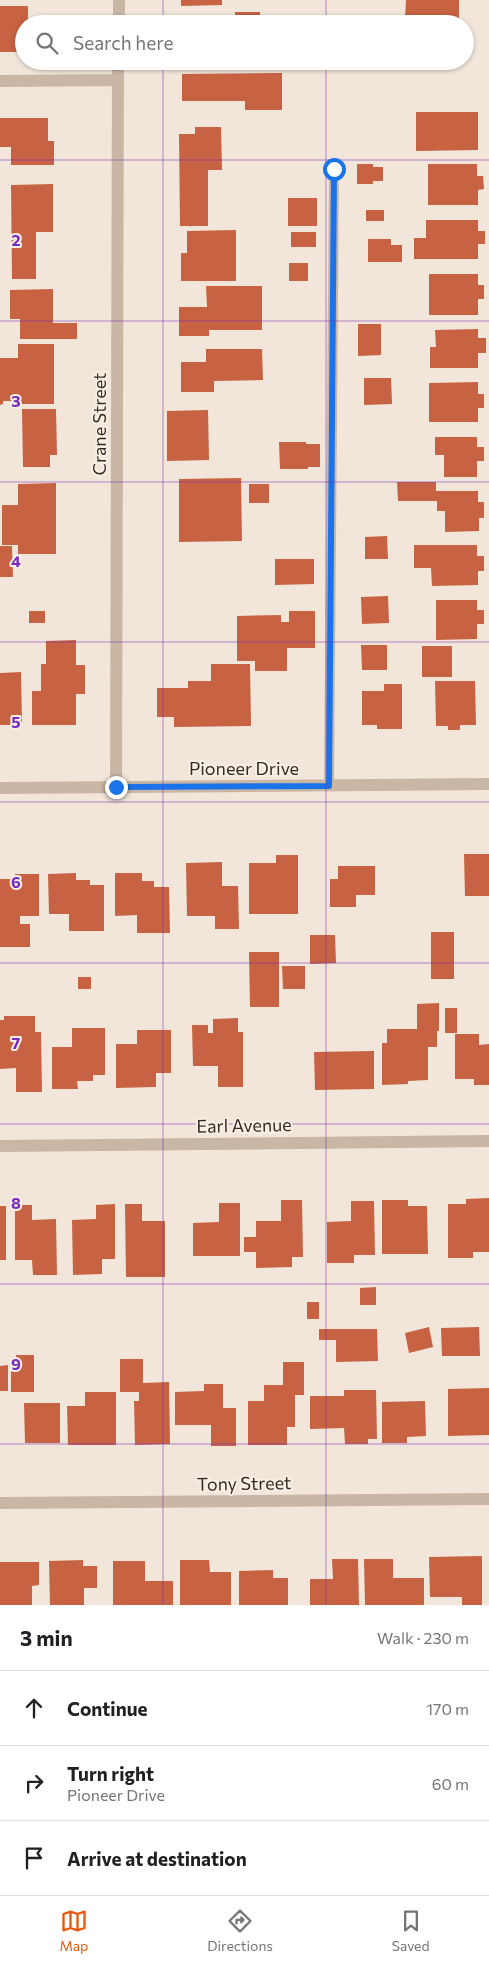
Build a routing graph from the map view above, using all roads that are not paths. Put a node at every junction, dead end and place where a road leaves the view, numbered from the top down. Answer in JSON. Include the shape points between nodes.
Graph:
{"nodes":[{"id":1,"x":119,"y":0,"type":"edge"},
{"id":2,"x":119,"y":15,"type":"edge"},
{"id":3,"x":118,"y":70,"type":"edge"},
{"id":4,"x":118,"y":80,"type":"junction"},
{"id":5,"x":0,"y":81,"type":"edge"},
{"id":6,"x":334,"y":169,"type":"dead end"},
{"id":7,"x":489,"y":784,"type":"edge"},
{"id":8,"x":329,"y":786,"type":"junction"},
{"id":9,"x":116,"y":787,"type":"junction"},
{"id":10,"x":0,"y":788,"type":"edge"},
{"id":11,"x":489,"y":1141,"type":"edge"},
{"id":12,"x":0,"y":1146,"type":"edge"},
{"id":13,"x":489,"y":1499,"type":"edge"},
{"id":14,"x":0,"y":1503,"type":"edge"}],
"edges":[{"from":1,"to":2,"type":"street"},
{"from":3,"to":4,"type":"street","name":"Crane Street"},
{"from":4,"to":5,"type":"street"},
{"from":4,"to":9,"type":"street","name":"Crane Street"},
{"from":6,"to":8,"type":"lane"},
{"from":7,"to":8,"type":"street","name":"Pioneer Drive"},
{"from":8,"to":9,"type":"street","name":"Pioneer Drive"},
{"from":9,"to":10,"type":"street","name":"Pioneer Drive"},
{"from":11,"to":12,"type":"street","name":"Earl Avenue"},
{"from":13,"to":14,"type":"street","name":"Tony Street"}]}
